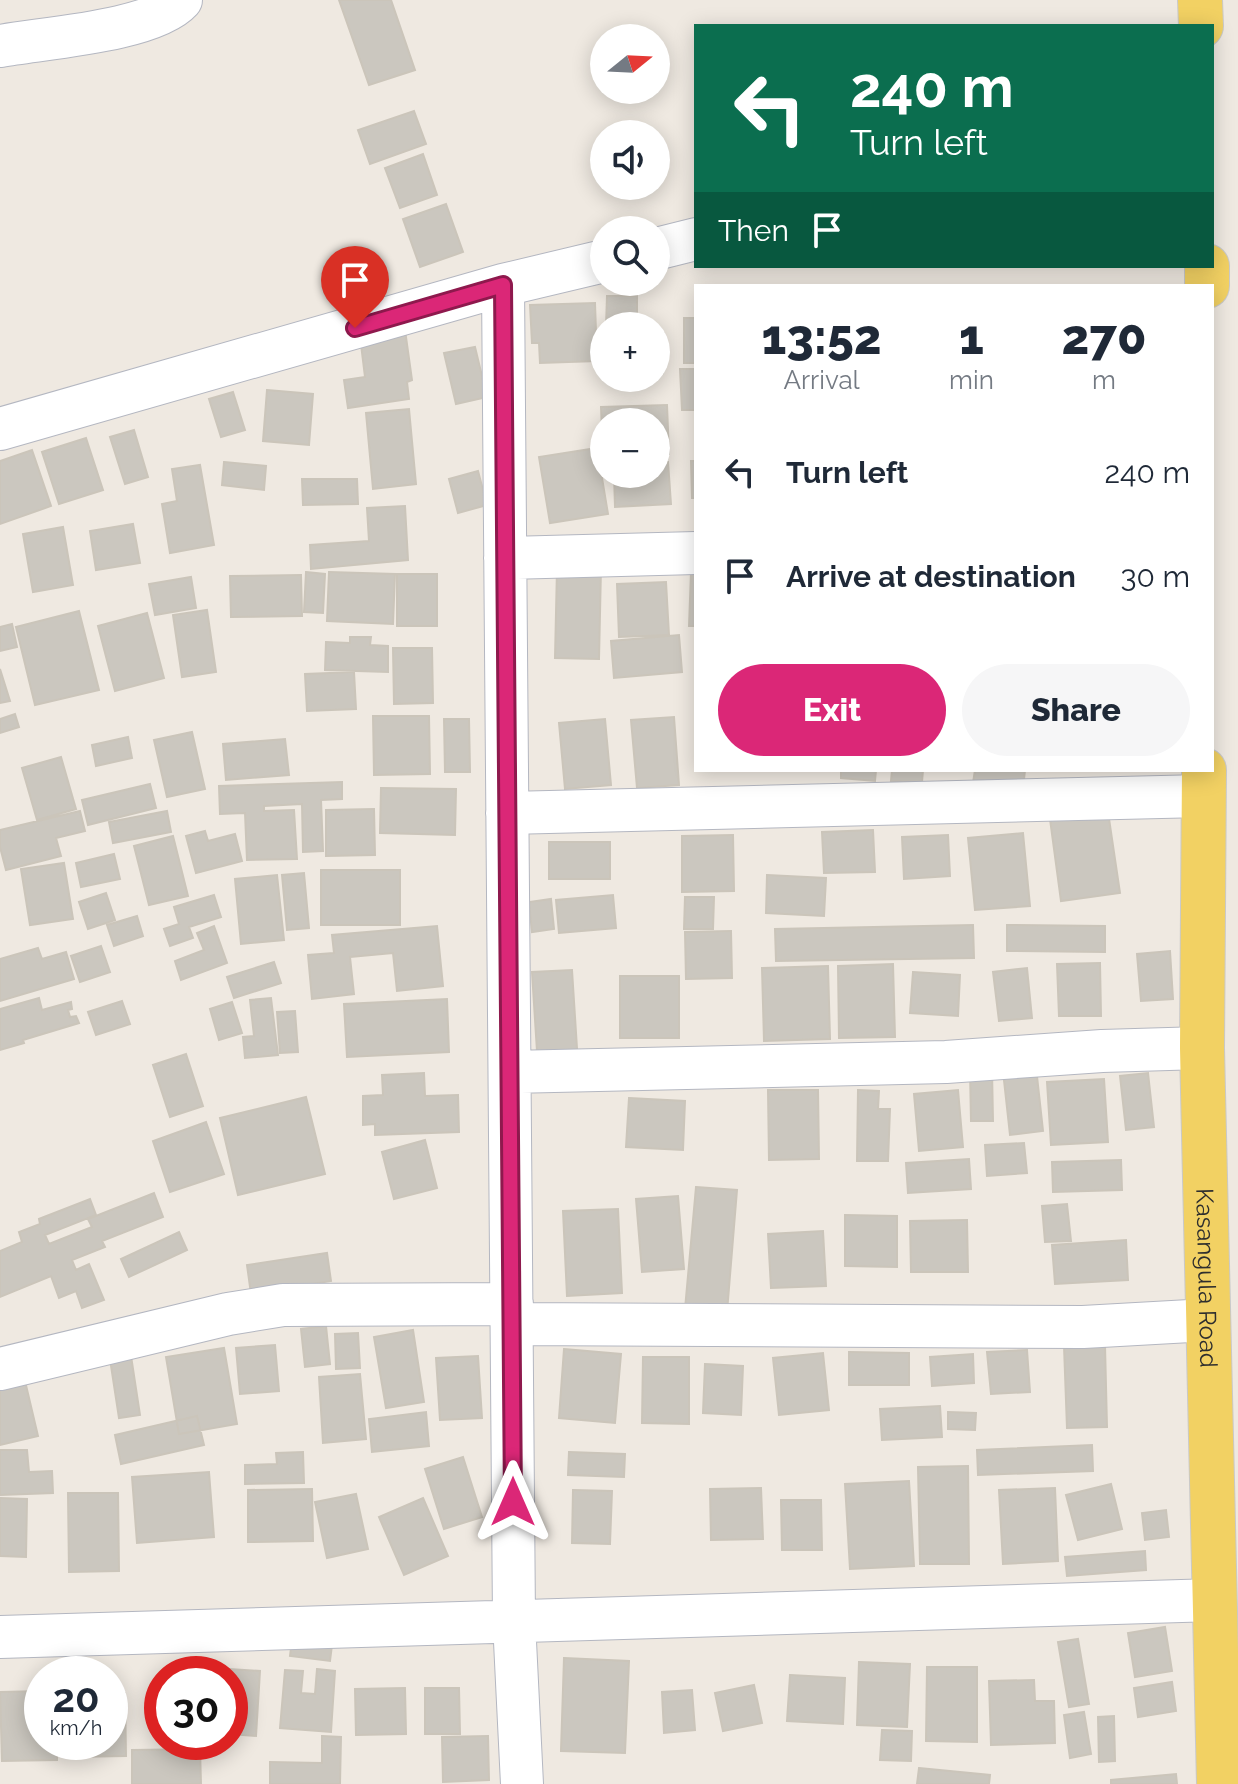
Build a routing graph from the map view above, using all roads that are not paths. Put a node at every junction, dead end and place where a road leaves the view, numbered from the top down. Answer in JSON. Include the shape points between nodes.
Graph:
{"nodes":[{"id":1,"x":181,"y":0,"type":"edge"},
{"id":2,"x":1200,"y":0,"type":"edge"},
{"id":3,"x":1201,"y":24,"type":"edge"},
{"id":4,"x":0,"y":46,"type":"edge"},
{"id":5,"x":694,"y":240,"type":"edge"},
{"id":6,"x":670,"y":246,"type":"edge"},
{"id":7,"x":590,"y":264,"type":"edge"},
{"id":8,"x":503,"y":285,"type":"junction"},
{"id":9,"x":0,"y":429,"type":"edge"},
{"id":10,"x":694,"y":553,"type":"edge"},
{"id":11,"x":505,"y":558,"type":"junction"},
{"id":12,"x":1204,"y":783,"type":"edge"},
{"id":13,"x":507,"y":813,"type":"junction"},
{"id":14,"x":1202,"y":1048,"type":"junction"},
{"id":15,"x":510,"y":1072,"type":"junction"},
{"id":16,"x":512,"y":1314,"type":"junction"},
{"id":17,"x":1208,"y":1320,"type":"junction"},
{"id":18,"x":0,"y":1369,"type":"edge"},
{"id":19,"x":1215,"y":1600,"type":"junction"},
{"id":20,"x":514,"y":1621,"type":"junction"},
{"id":21,"x":0,"y":1637,"type":"edge"},
{"id":22,"x":522,"y":1784,"type":"edge"},
{"id":23,"x":1219,"y":1784,"type":"edge"}],
"edges":[{"from":1,"to":4,"type":"street","via":[[135,24]]},
{"from":2,"to":3,"type":"main road"},
{"from":5,"to":6,"type":"street"},
{"from":7,"to":8,"type":"street"},
{"from":8,"to":9,"type":"street"},
{"from":8,"to":11,"type":"street"},
{"from":10,"to":11,"type":"street"},
{"from":11,"to":13,"type":"street"},
{"from":12,"to":13,"type":"street"},
{"from":12,"to":14,"type":"main road","name":"Kasangula Road"},
{"from":13,"to":15,"type":"street"},
{"from":14,"to":15,"type":"street","via":[[946,1062]]},
{"from":14,"to":17,"type":"main road","name":"Kasangula Road"},
{"from":15,"to":16,"type":"street"},
{"from":16,"to":17,"type":"street","via":[[1083,1327]]},
{"from":16,"to":18,"type":"street","via":[[283,1305]]},
{"from":16,"to":20,"type":"street"},
{"from":17,"to":19,"type":"main road","name":"Kasangula Road"},
{"from":19,"to":20,"type":"street"},
{"from":19,"to":23,"type":"main road","name":"Kasangula Road"},
{"from":20,"to":21,"type":"street"},
{"from":20,"to":22,"type":"street"}]}
